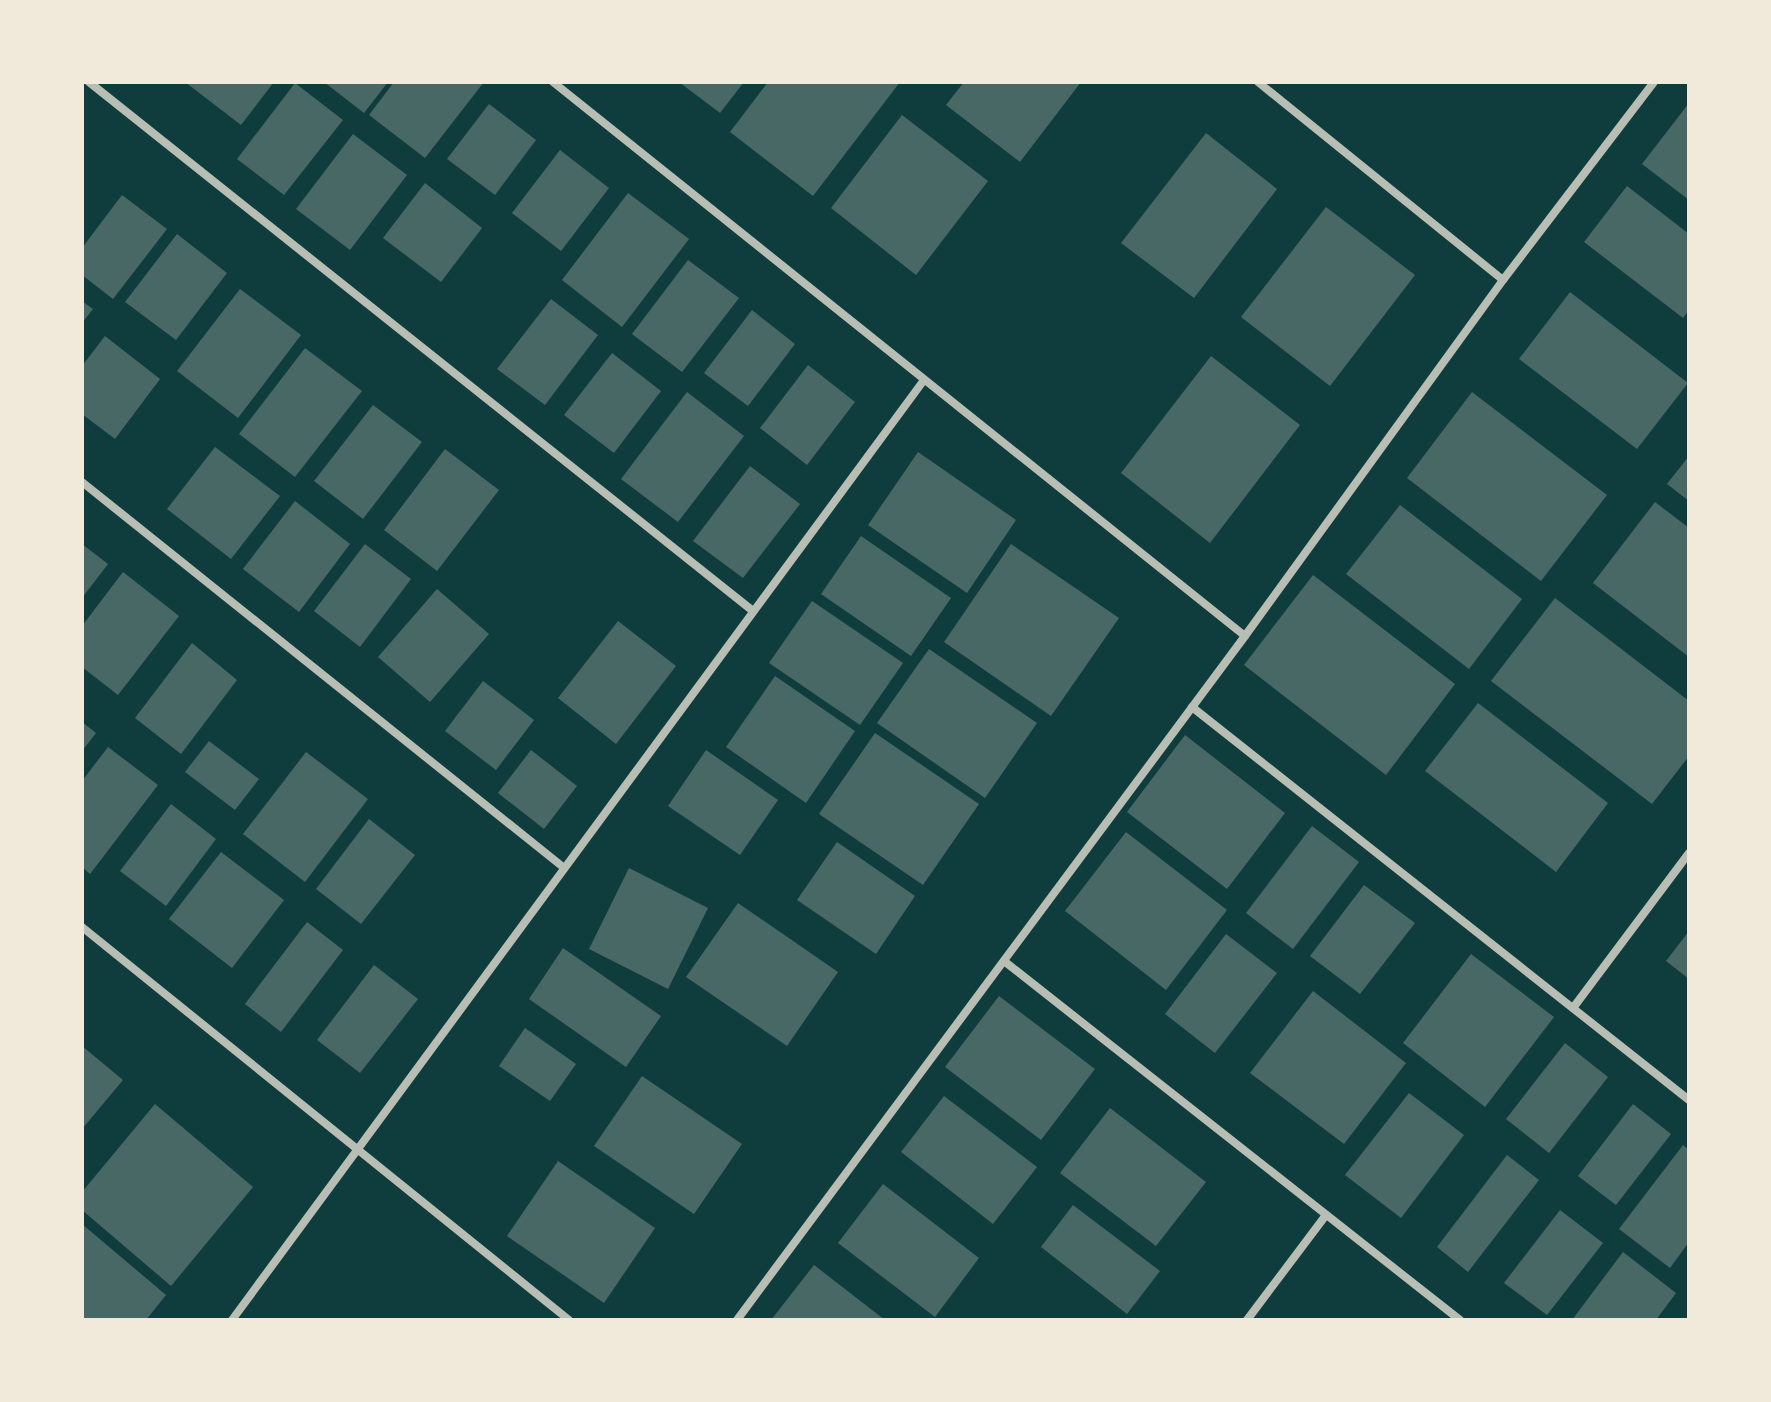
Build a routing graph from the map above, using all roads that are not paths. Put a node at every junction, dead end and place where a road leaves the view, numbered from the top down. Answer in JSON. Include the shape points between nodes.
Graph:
{"nodes":[{"id":1,"x":89,"y":82,"type":"edge"},
{"id":2,"x":553,"y":82,"type":"edge"},
{"id":3,"x":1258,"y":82,"type":"edge"},
{"id":4,"x":1654,"y":82,"type":"edge"},
{"id":5,"x":1503,"y":280,"type":"junction"},
{"id":6,"x":924,"y":380,"type":"junction"},
{"id":7,"x":82,"y":482,"type":"edge"},
{"id":8,"x":753,"y":611,"type":"junction"},
{"id":9,"x":1245,"y":636,"type":"junction"},
{"id":10,"x":1192,"y":707,"type":"junction"},
{"id":11,"x":1689,"y":853,"type":"edge"},
{"id":12,"x":563,"y":867,"type":"junction"},
{"id":13,"x":82,"y":927,"type":"edge"},
{"id":14,"x":1004,"y":961,"type":"junction"},
{"id":15,"x":1573,"y":1008,"type":"junction"},
{"id":16,"x":1689,"y":1100,"type":"edge"},
{"id":17,"x":356,"y":1148,"type":"junction"},
{"id":18,"x":1326,"y":1215,"type":"junction"},
{"id":19,"x":232,"y":1320,"type":"edge"},
{"id":20,"x":569,"y":1320,"type":"edge"},
{"id":21,"x":737,"y":1320,"type":"edge"},
{"id":22,"x":1247,"y":1320,"type":"edge"},
{"id":23,"x":1460,"y":1320,"type":"edge"}],
"edges":[{"from":1,"to":8,"type":"street"},
{"from":2,"to":6,"type":"street"},
{"from":3,"to":5,"type":"street"},
{"from":4,"to":5,"type":"street"},
{"from":5,"to":9,"type":"street"},
{"from":6,"to":8,"type":"street"},
{"from":6,"to":9,"type":"street"},
{"from":7,"to":12,"type":"street"},
{"from":8,"to":12,"type":"street"},
{"from":9,"to":10,"type":"street"},
{"from":10,"to":14,"type":"street"},
{"from":10,"to":15,"type":"street"},
{"from":11,"to":15,"type":"street"},
{"from":12,"to":17,"type":"street"},
{"from":13,"to":17,"type":"street"},
{"from":14,"to":18,"type":"street"},
{"from":14,"to":21,"type":"street"},
{"from":15,"to":16,"type":"street"},
{"from":17,"to":19,"type":"street"},
{"from":17,"to":20,"type":"street"},
{"from":18,"to":22,"type":"street"},
{"from":18,"to":23,"type":"street"}]}
